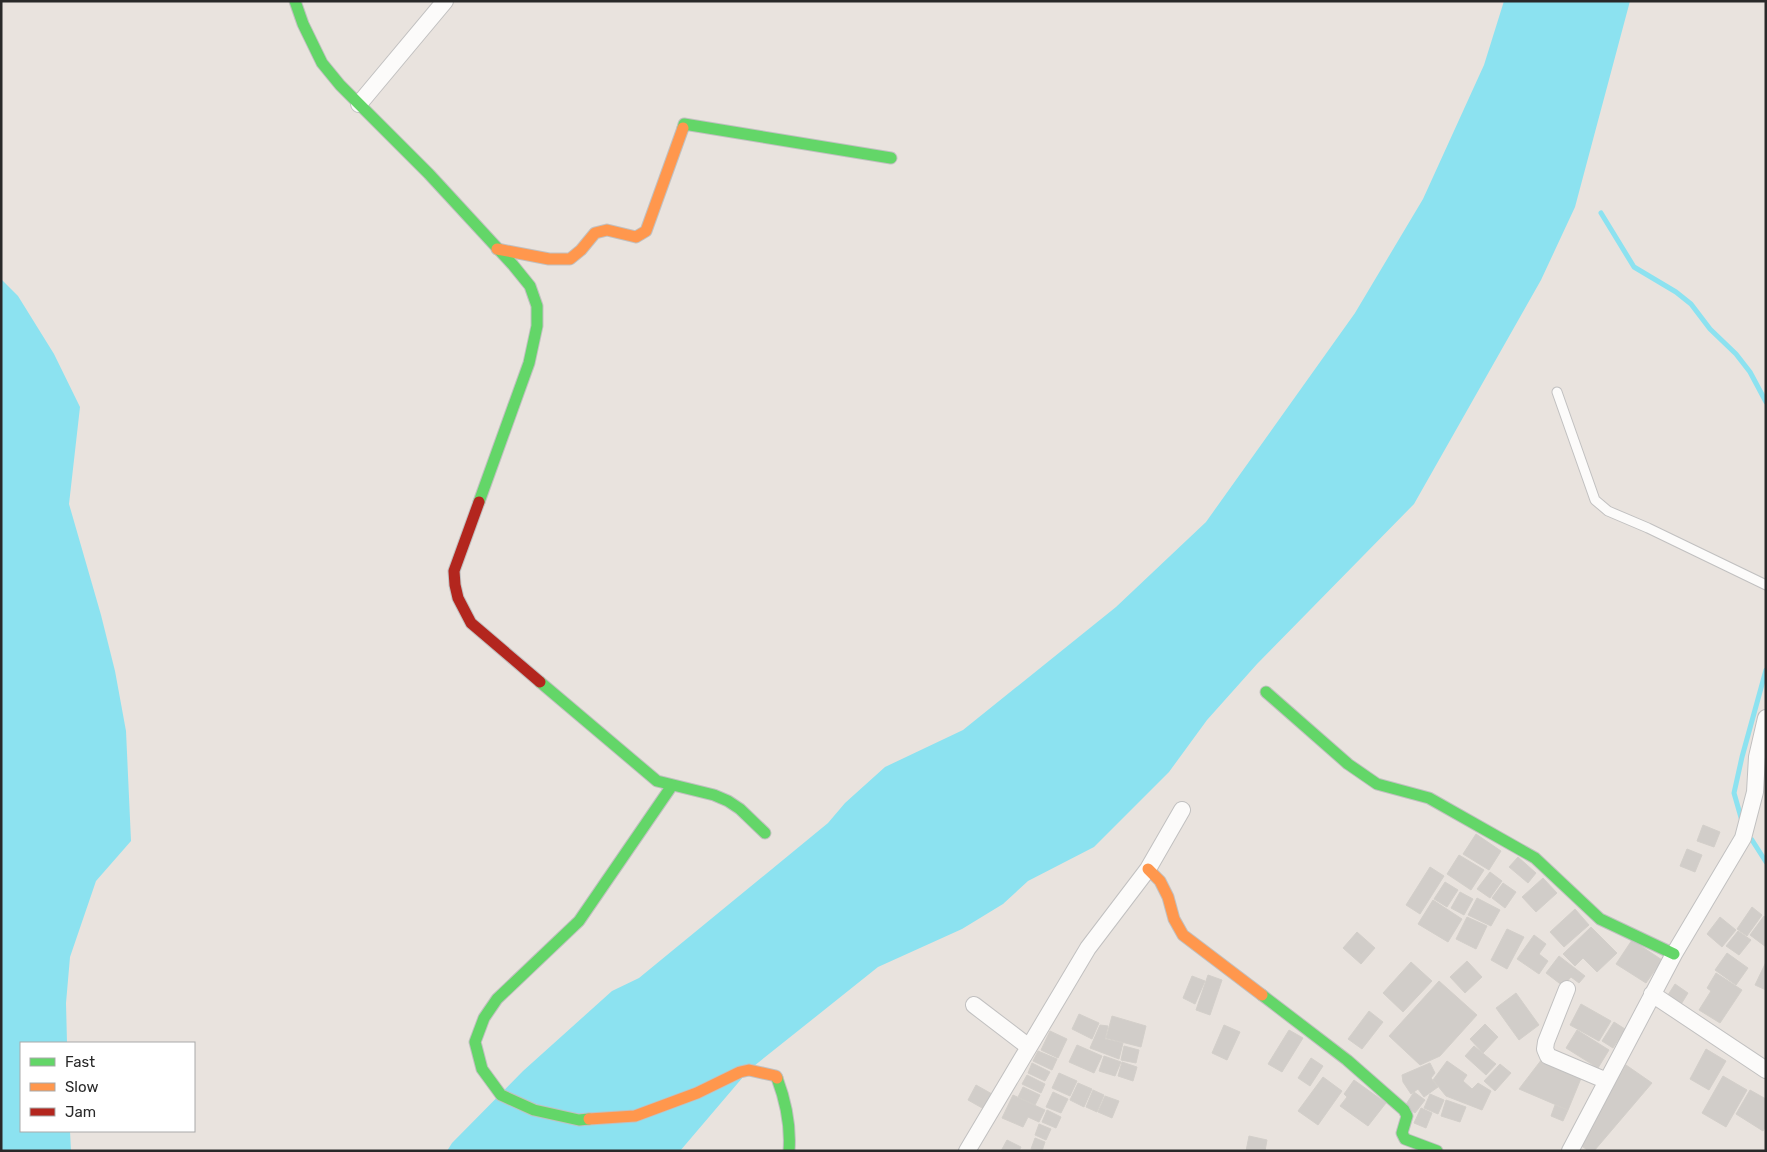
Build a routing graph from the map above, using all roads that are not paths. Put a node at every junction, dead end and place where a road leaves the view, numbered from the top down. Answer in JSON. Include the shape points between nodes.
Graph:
{"nodes":[{"id":1,"x":295,"y":1,"type":"edge"},
{"id":2,"x":445,"y":1,"type":"edge"},
{"id":3,"x":359,"y":104,"type":"junction"},
{"id":4,"x":891,"y":158,"type":"dead end"},
{"id":5,"x":497,"y":249,"type":"junction"},
{"id":6,"x":1557,"y":392,"type":"dead end"},
{"id":7,"x":1766,"y":584,"type":"edge"},
{"id":8,"x":1266,"y":692,"type":"dead end"},
{"id":9,"x":1766,"y":718,"type":"edge"},
{"id":10,"x":1761,"y":761,"type":"edge"},
{"id":11,"x":671,"y":787,"type":"junction"},
{"id":12,"x":1182,"y":810,"type":"dead end"},
{"id":13,"x":765,"y":833,"type":"dead end"},
{"id":14,"x":1148,"y":869,"type":"junction"},
{"id":15,"x":1674,"y":954,"type":"junction"},
{"id":16,"x":1567,"y":989,"type":"dead end"},
{"id":17,"x":1652,"y":994,"type":"junction"},
{"id":18,"x":974,"y":1006,"type":"dead end"},
{"id":19,"x":1029,"y":1047,"type":"junction"},
{"id":20,"x":1766,"y":1070,"type":"edge"},
{"id":21,"x":1607,"y":1081,"type":"junction"},
{"id":22,"x":789,"y":1151,"type":"edge"},
{"id":23,"x":967,"y":1151,"type":"edge"},
{"id":24,"x":1437,"y":1151,"type":"edge"},
{"id":25,"x":1570,"y":1151,"type":"edge"}],
"edges":[{"from":1,"to":3,"type":"street","via":[[322,62]]},
{"from":2,"to":3,"type":"street"},
{"from":3,"to":5,"type":"street"},
{"from":4,"to":5,"type":"street","via":[[684,124],[646,231],[636,237],[607,230],[595,233],[570,259],[549,259]]},
{"from":5,"to":11,"type":"street","via":[[530,286],[537,306],[536,326],[529,363],[454,571],[456,596],[471,623],[642,770]]},
{"from":6,"to":7,"type":"lane","via":[[1595,500],[1608,511]]},
{"from":8,"to":15,"type":"street","via":[[1348,764],[1377,784],[1429,798],[1535,858],[1600,919]]},
{"from":9,"to":10,"type":"street"},
{"from":10,"to":15,"type":"street","via":[[1743,838]]},
{"from":11,"to":13,"type":"street","via":[[723,798]]},
{"from":11,"to":22,"type":"street","via":[[578,921],[497,999],[484,1018],[476,1042],[482,1069],[500,1095],[534,1110],[579,1120],[634,1116],[697,1093],[740,1072],[749,1070],[776,1076],[791,1129]]},
{"from":12,"to":14,"type":"street"},
{"from":14,"to":19,"type":"street","via":[[1088,948]]},
{"from":14,"to":24,"type":"street","via":[[1160,881],[1182,935],[1346,1060],[1404,1110],[1407,1116],[1402,1133],[1405,1139]]},
{"from":15,"to":17,"type":"street"},
{"from":16,"to":21,"type":"street","via":[[1546,1042],[1548,1056]]},
{"from":17,"to":20,"type":"street"},
{"from":17,"to":21,"type":"street"},
{"from":18,"to":19,"type":"street"},
{"from":19,"to":23,"type":"street"},
{"from":21,"to":25,"type":"street"}]}
